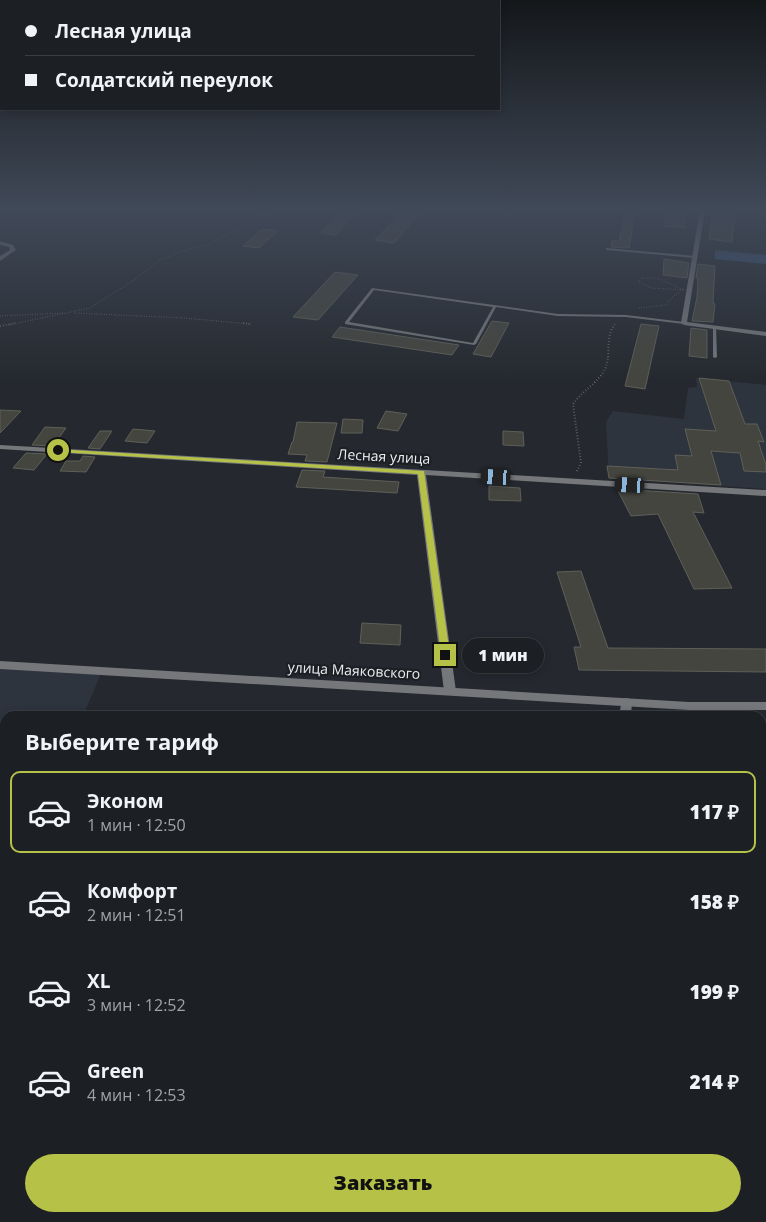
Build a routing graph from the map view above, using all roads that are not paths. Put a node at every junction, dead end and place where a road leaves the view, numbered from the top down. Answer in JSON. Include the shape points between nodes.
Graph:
{"nodes":[{"id":1,"x":692,"y":267,"type":"edge"},
{"id":2,"x":495,"y":306,"type":"junction"},
{"id":3,"x":684,"y":323,"type":"junction"},
{"id":4,"x":714,"y":327,"type":"junction"},
{"id":5,"x":766,"y":334,"type":"edge"},
{"id":6,"x":715,"y":357,"type":"dead end"},
{"id":7,"x":0,"y":447,"type":"edge"},
{"id":8,"x":421,"y":472,"type":"junction"},
{"id":9,"x":766,"y":493,"type":"edge"},
{"id":10,"x":0,"y":664,"type":"edge"},
{"id":11,"x":450,"y":691,"type":"junction"},
{"id":12,"x":626,"y":702,"type":"junction"},
{"id":13,"x":766,"y":706,"type":"edge"},
{"id":14,"x":625,"y":711,"type":"edge"}],
"edges":[{"from":1,"to":3,"type":"street"},
{"from":2,"to":2,"type":"lane","via":[[474,344],[346,323],[373,289]]},
{"from":2,"to":3,"type":"lane","via":[[558,315],[622,316]]},
{"from":3,"to":4,"type":"street"},
{"from":4,"to":5,"type":"street"},
{"from":4,"to":6,"type":"lane"},
{"from":7,"to":8,"type":"street","name":"Лесная улица"},
{"from":8,"to":9,"type":"street","name":"Лесная улица"},
{"from":8,"to":11,"type":"street"},
{"from":10,"to":11,"type":"street","name":"улица Маяковского"},
{"from":11,"to":12,"type":"street","name":"улица Маяковского"},
{"from":12,"to":13,"type":"street","name":"улица Маяковского"},
{"from":12,"to":14,"type":"street"}]}
